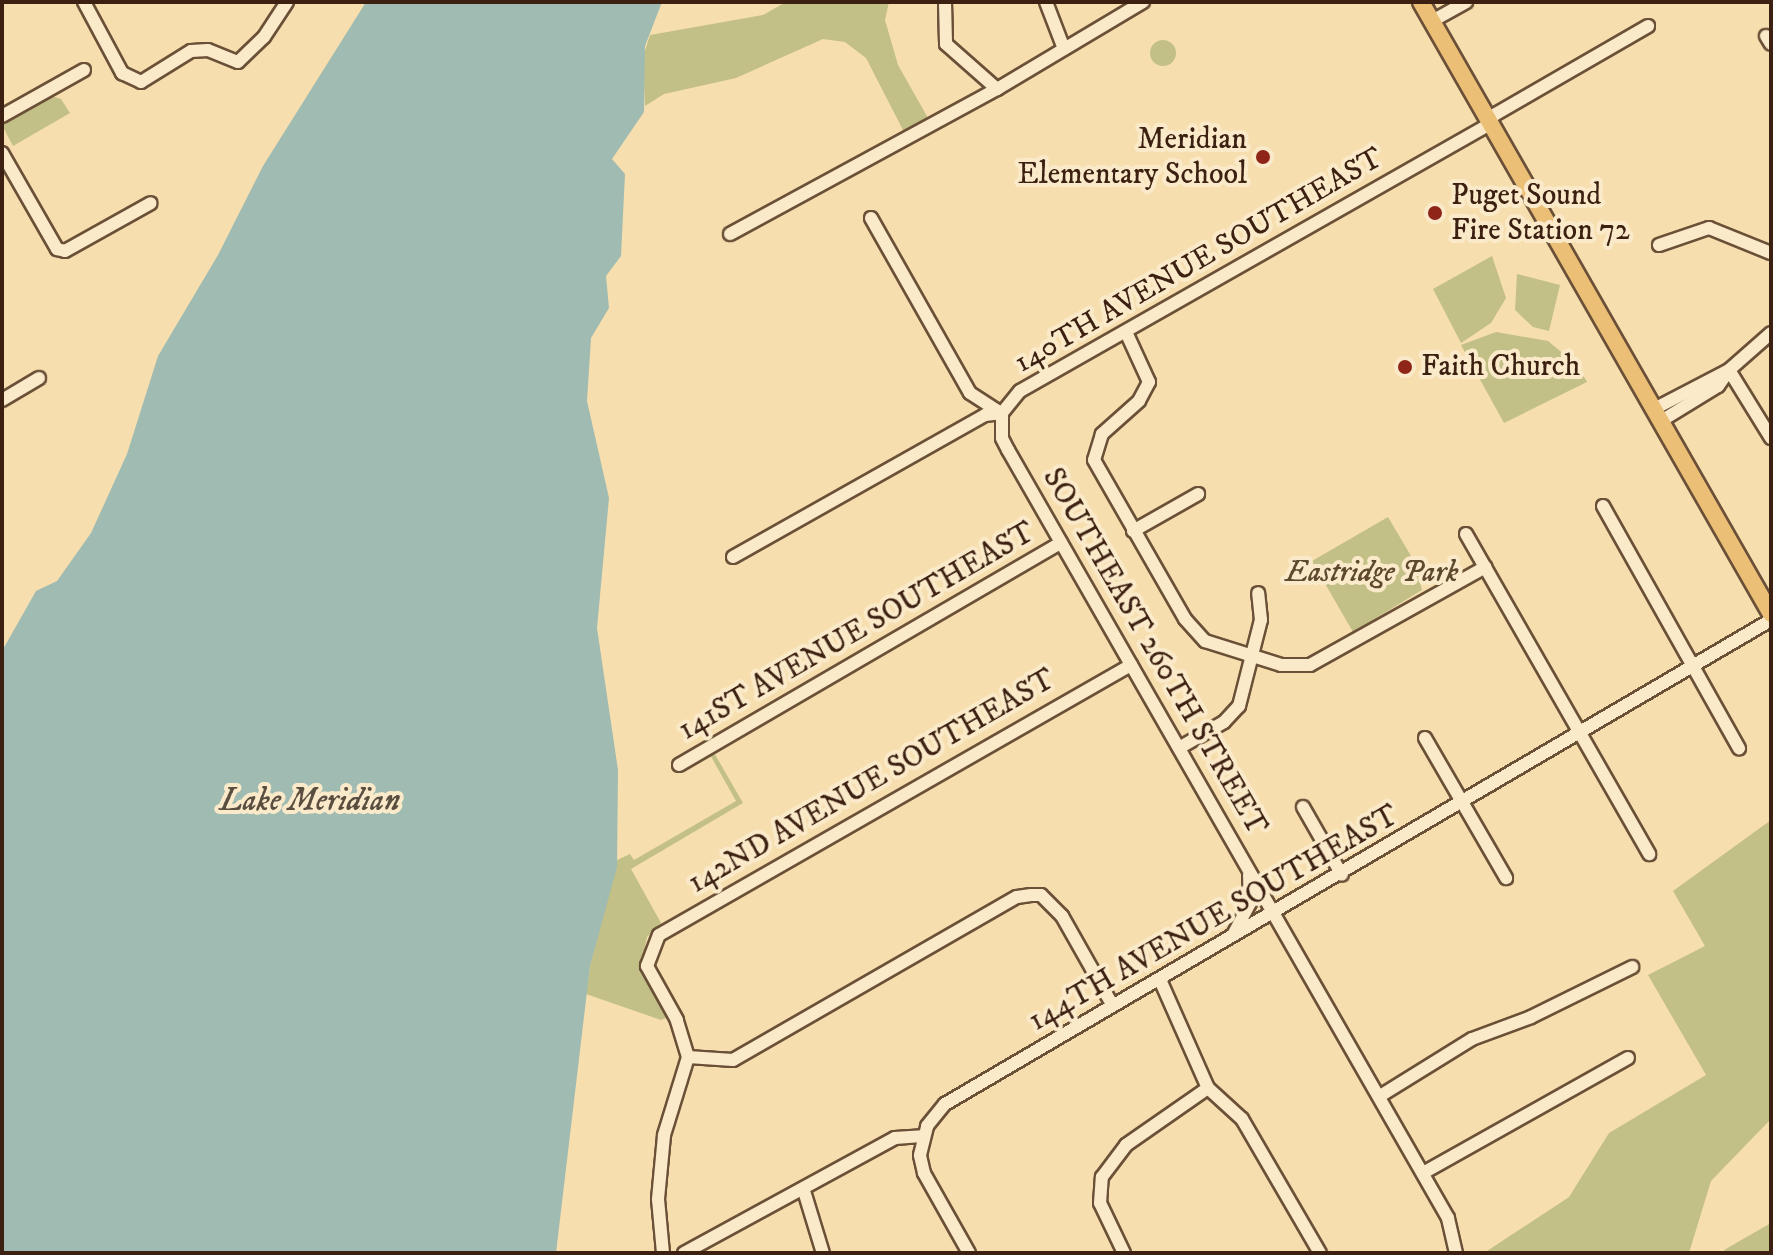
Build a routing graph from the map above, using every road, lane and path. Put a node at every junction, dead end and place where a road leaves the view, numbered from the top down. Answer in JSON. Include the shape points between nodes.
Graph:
{"nodes":[{"id":1,"x":84,"y":2,"type":"edge"},
{"id":2,"x":287,"y":2,"type":"edge"},
{"id":3,"x":945,"y":2,"type":"edge"},
{"id":4,"x":1046,"y":2,"type":"edge"},
{"id":5,"x":1143,"y":2,"type":"edge"},
{"id":6,"x":1421,"y":2,"type":"edge"},
{"id":7,"x":1466,"y":2,"type":"edge"},
{"id":8,"x":1432,"y":21,"type":"junction"},
{"id":9,"x":1648,"y":26,"type":"dead end"},
{"id":10,"x":1064,"y":49,"type":"junction"},
{"id":11,"x":84,"y":70,"type":"dead end"},
{"id":12,"x":997,"y":89,"type":"junction"},
{"id":13,"x":2,"y":116,"type":"edge"},
{"id":14,"x":1488,"y":125,"type":"junction"},
{"id":15,"x":2,"y":153,"type":"edge"},
{"id":16,"x":151,"y":203,"type":"dead end"},
{"id":17,"x":871,"y":218,"type":"dead end"},
{"id":18,"x":730,"y":234,"type":"dead end"},
{"id":19,"x":1659,"y":245,"type":"dead end"},
{"id":20,"x":1771,"y":253,"type":"edge"},
{"id":21,"x":1126,"y":332,"type":"junction"},
{"id":22,"x":1771,"y":333,"type":"edge"},
{"id":23,"x":1729,"y":370,"type":"junction"},
{"id":24,"x":39,"y":378,"type":"dead end"},
{"id":25,"x":2,"y":400,"type":"edge"},
{"id":26,"x":1002,"y":413,"type":"junction"},
{"id":27,"x":1657,"y":415,"type":"junction"},
{"id":28,"x":1771,"y":438,"type":"edge"},
{"id":29,"x":1198,"y":494,"type":"dead end"},
{"id":30,"x":1603,"y":506,"type":"dead end"},
{"id":31,"x":1133,"y":531,"type":"junction"},
{"id":32,"x":1466,"y":534,"type":"dead end"},
{"id":33,"x":1061,"y":543,"type":"junction"},
{"id":34,"x":733,"y":557,"type":"dead end"},
{"id":35,"x":1485,"y":567,"type":"junction"},
{"id":36,"x":1258,"y":593,"type":"dead end"},
{"id":37,"x":1771,"y":617,"type":"edge"},
{"id":38,"x":1253,"y":657,"type":"junction"},
{"id":39,"x":1131,"y":665,"type":"junction"},
{"id":40,"x":1694,"y":668,"type":"junction"},
{"id":41,"x":1580,"y":735,"type":"junction"},
{"id":42,"x":1425,"y":738,"type":"dead end"},
{"id":43,"x":1179,"y":748,"type":"junction"},
{"id":44,"x":1739,"y":748,"type":"dead end"},
{"id":45,"x":679,"y":765,"type":"dead end"},
{"id":46,"x":1463,"y":805,"type":"junction"},
{"id":47,"x":1303,"y":807,"type":"dead end"},
{"id":48,"x":1649,"y":854,"type":"dead end"},
{"id":49,"x":1246,"y":864,"type":"junction"},
{"id":50,"x":1342,"y":875,"type":"junction"},
{"id":51,"x":1506,"y":878,"type":"dead end"},
{"id":52,"x":1275,"y":915,"type":"junction"},
{"id":53,"x":1224,"y":945,"type":"junction"},
{"id":54,"x":1632,"y":967,"type":"dead end"},
{"id":55,"x":1161,"y":982,"type":"junction"},
{"id":56,"x":1113,"y":1006,"type":"junction"},
{"id":57,"x":688,"y":1057,"type":"junction"},
{"id":58,"x":1628,"y":1058,"type":"dead end"},
{"id":59,"x":1208,"y":1088,"type":"junction"},
{"id":60,"x":1380,"y":1096,"type":"junction"},
{"id":61,"x":922,"y":1136,"type":"junction"},
{"id":62,"x":1423,"y":1173,"type":"junction"},
{"id":63,"x":804,"y":1191,"type":"junction"},
{"id":64,"x":1456,"y":1251,"type":"edge"},
{"id":65,"x":663,"y":1253,"type":"edge"},
{"id":66,"x":684,"y":1253,"type":"edge"},
{"id":67,"x":823,"y":1253,"type":"edge"},
{"id":68,"x":969,"y":1253,"type":"edge"},
{"id":69,"x":1124,"y":1253,"type":"edge"},
{"id":70,"x":1320,"y":1253,"type":"edge"}],
"edges":[{"from":1,"to":2,"type":"street","via":[[122,73],[134,82],[161,74],[191,51],[208,50],[238,62],[264,37]]},
{"from":3,"to":12,"type":"street","via":[[941,28],[946,44]]},
{"from":4,"to":10,"type":"street"},
{"from":5,"to":10,"type":"street"},
{"from":6,"to":8,"type":"main road"},
{"from":7,"to":8,"type":"street"},
{"from":8,"to":14,"type":"main road"},
{"from":9,"to":14,"type":"street","name":"140TH AVENUE SOUTHEAST","via":[[1494,115]]},
{"from":10,"to":12,"type":"street"},
{"from":11,"to":13,"type":"street"},
{"from":12,"to":18,"type":"street"},
{"from":14,"to":21,"type":"street","name":"140TH AVENUE SOUTHEAST"},
{"from":14,"to":27,"type":"main road"},
{"from":15,"to":16,"type":"street","via":[[57,249],[74,248]]},
{"from":17,"to":26,"type":"street","via":[[970,393]]},
{"from":19,"to":20,"type":"street","via":[[1709,228]]},
{"from":21,"to":26,"type":"street","name":"140TH AVENUE SOUTHEAST","via":[[1020,391]]},
{"from":21,"to":31,"type":"street","via":[[1149,382],[1139,401],[1094,447],[1099,473]]},
{"from":22,"to":23,"type":"street"},
{"from":23,"to":27,"type":"street","via":[[1718,386]]},
{"from":23,"to":28,"type":"street"},
{"from":24,"to":25,"type":"street"},
{"from":26,"to":33,"type":"street","name":"SOUTHEAST 260TH STREET","via":[[1002,438]]},
{"from":26,"to":34,"type":"street","name":"140TH AVENUE SOUTHEAST","via":[[985,415]]},
{"from":27,"to":37,"type":"main road"},
{"from":29,"to":31,"type":"street"},
{"from":30,"to":40,"type":"street"},
{"from":31,"to":38,"type":"street","via":[[1194,632]]},
{"from":32,"to":35,"type":"street"},
{"from":33,"to":39,"type":"street","name":"SOUTHEAST 260TH STREET"},
{"from":33,"to":45,"type":"street","name":"141ST AVENUE SOUTHEAST"},
{"from":35,"to":38,"type":"street","via":[[1321,661],[1291,666]]},
{"from":35,"to":41,"type":"street"},
{"from":36,"to":38,"type":"street","via":[[1261,620]]},
{"from":37,"to":40,"type":"street","name":"144TH AVENUE SOUTHEAST"},
{"from":38,"to":43,"type":"street","via":[[1245,694],[1233,715]]},
{"from":39,"to":43,"type":"street","name":"SOUTHEAST 260TH STREET"},
{"from":39,"to":57,"type":"street","name":"142ND AVENUE SOUTHEAST","via":[[667,929],[648,954],[649,973],[677,1020]]},
{"from":40,"to":41,"type":"street","name":"144TH AVENUE SOUTHEAST"},
{"from":40,"to":44,"type":"street"},
{"from":41,"to":46,"type":"street","name":"144TH AVENUE SOUTHEAST"},
{"from":41,"to":48,"type":"street"},
{"from":42,"to":46,"type":"street"},
{"from":43,"to":49,"type":"street","name":"SOUTHEAST 260TH STREET"},
{"from":46,"to":50,"type":"street","name":"144TH AVENUE SOUTHEAST"},
{"from":46,"to":51,"type":"street"},
{"from":47,"to":50,"type":"street"},
{"from":49,"to":52,"type":"street","name":"SOUTHEAST 260TH STREET"},
{"from":49,"to":53,"type":"street","via":[[1250,903],[1244,921]]},
{"from":50,"to":52,"type":"street","name":"144TH AVENUE SOUTHEAST"},
{"from":52,"to":53,"type":"street","name":"144TH AVENUE SOUTHEAST"},
{"from":52,"to":60,"type":"street","name":"SOUTHEAST 260TH STREET"},
{"from":53,"to":55,"type":"street","name":"144TH AVENUE SOUTHEAST"},
{"from":54,"to":60,"type":"street","via":[[1531,1017],[1472,1039]]},
{"from":55,"to":56,"type":"street","name":"144TH AVENUE SOUTHEAST"},
{"from":55,"to":59,"type":"street"},
{"from":56,"to":57,"type":"street","via":[[1062,916],[1041,895],[1017,897],[733,1060]]},
{"from":56,"to":61,"type":"street","name":"144TH AVENUE SOUTHEAST","via":[[945,1104]]},
{"from":57,"to":65,"type":"street","via":[[664,1135],[658,1199]]},
{"from":58,"to":62,"type":"street"},
{"from":59,"to":69,"type":"street","via":[[1126,1145],[1102,1177],[1100,1203]]},
{"from":59,"to":70,"type":"street","via":[[1242,1119]]},
{"from":60,"to":62,"type":"street","name":"SOUTHEAST 260TH STREET"},
{"from":61,"to":63,"type":"street","via":[[895,1138]]},
{"from":61,"to":68,"type":"street","via":[[924,1173]]},
{"from":62,"to":64,"type":"street","name":"SOUTHEAST 260TH STREET","via":[[1448,1218]]},
{"from":63,"to":66,"type":"street"},
{"from":63,"to":67,"type":"street"}]}
